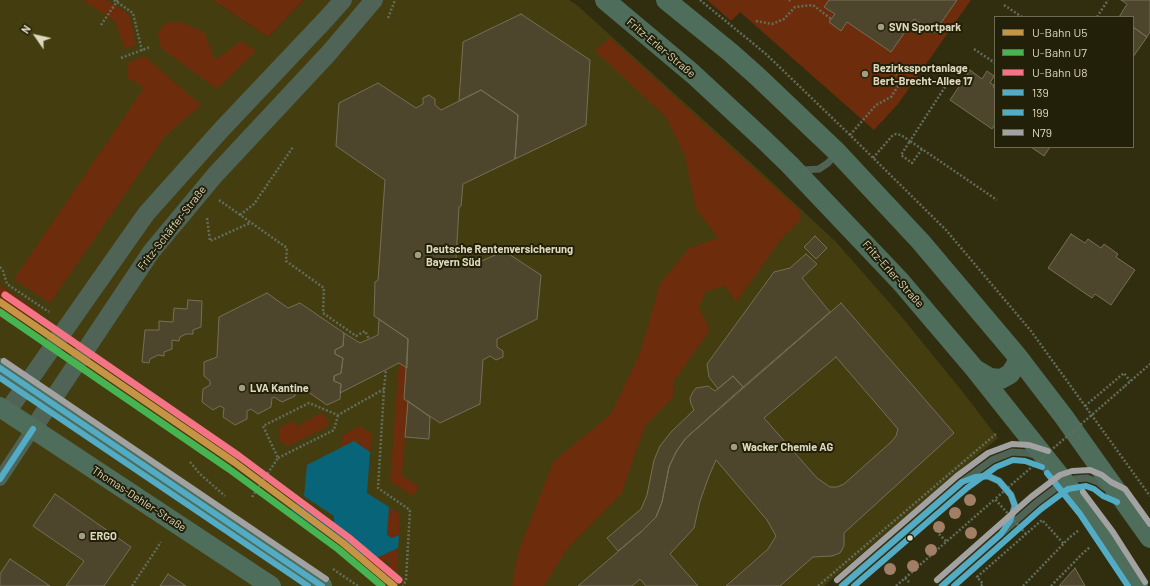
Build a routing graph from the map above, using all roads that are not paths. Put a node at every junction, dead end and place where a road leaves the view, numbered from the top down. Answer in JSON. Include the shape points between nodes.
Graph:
{"nodes":[{"id":1,"x":343,"y":0,"type":"edge"},
{"id":2,"x":374,"y":0,"type":"edge"},
{"id":3,"x":605,"y":0,"type":"edge"},
{"id":4,"x":666,"y":0,"type":"edge"},
{"id":5,"x":837,"y":152,"type":"junction"},
{"id":6,"x":789,"y":164,"type":"junction"},
{"id":7,"x":1018,"y":357,"type":"junction"},
{"id":8,"x":0,"y":368,"type":"edge"},
{"id":9,"x":974,"y":368,"type":"junction"},
{"id":10,"x":26,"y":385,"type":"junction"},
{"id":11,"x":51,"y":402,"type":"junction"},
{"id":12,"x":2,"y":414,"type":"edge"},
{"id":13,"x":33,"y":429,"type":"junction"},
{"id":14,"x":1045,"y":459,"type":"junction"},
{"id":15,"x":0,"y":479,"type":"edge"},
{"id":16,"x":962,"y":482,"type":"junction"},
{"id":17,"x":1064,"y":482,"type":"junction"},
{"id":18,"x":1120,"y":495,"type":"junction"},
{"id":19,"x":1001,"y":534,"type":"junction"},
{"id":20,"x":1150,"y":538,"type":"edge"},
{"id":21,"x":271,"y":586,"type":"edge"},
{"id":22,"x":322,"y":586,"type":"edge"},
{"id":23,"x":842,"y":586,"type":"edge"},
{"id":24,"x":942,"y":586,"type":"edge"},
{"id":25,"x":1138,"y":586,"type":"edge"}],
"edges":[{"from":1,"to":10,"type":"street","via":[[146,214]]},
{"from":2,"to":11,"type":"street","name":"Fritz-Schäffer-Straße","via":[[328,54],[220,169],[151,252]]},
{"from":3,"to":6,"type":"main road","name":"Fritz-Erler-Straße","via":[[693,74]]},
{"from":4,"to":5,"type":"main road","via":[[736,57]]},
{"from":5,"to":6,"type":"lane","via":[[819,169],[804,170]]},
{"from":5,"to":7,"type":"main road","via":[[921,242]]},
{"from":6,"to":9,"type":"main road","name":"Fritz-Erler-Straße","via":[[900,281]]},
{"from":7,"to":9,"type":"main road","via":[[1010,374],[1002,379],[990,378]]},
{"from":7,"to":18,"type":"main road"},
{"from":8,"to":10,"type":"main road"},
{"from":9,"to":14,"type":"main road","name":"Fritz-Erler-Straße"},
{"from":10,"to":11,"type":"main road"},
{"from":10,"to":12,"type":"street"},
{"from":11,"to":13,"type":"street","name":"Fritz-Schäffer-Straße"},
{"from":11,"to":22,"type":"main road"},
{"from":12,"to":13,"type":"main road","name":"Thomas-Dehler-Straße"},
{"from":13,"to":15,"type":"street","name":"Fritz-Schäffer-Straße"},
{"from":13,"to":21,"type":"main road","name":"Thomas-Dehler-Straße"},
{"from":14,"to":16,"type":"lane","via":[[1027,453],[1012,452],[992,460]]},
{"from":14,"to":17,"type":"main road","name":"Fritz-Erler-Straße"},
{"from":16,"to":19,"type":"lane","via":[[988,476],[999,481],[1011,495],[1015,506],[1010,521]]},
{"from":16,"to":23,"type":"lane"},
{"from":17,"to":18,"type":"lane","via":[[1087,478]]},
{"from":17,"to":19,"type":"lane"},
{"from":17,"to":25,"type":"main road","name":"Fritz-Erler-Straße","via":[[1090,514]]},
{"from":18,"to":20,"type":"main road"},
{"from":19,"to":24,"type":"lane"}]}
